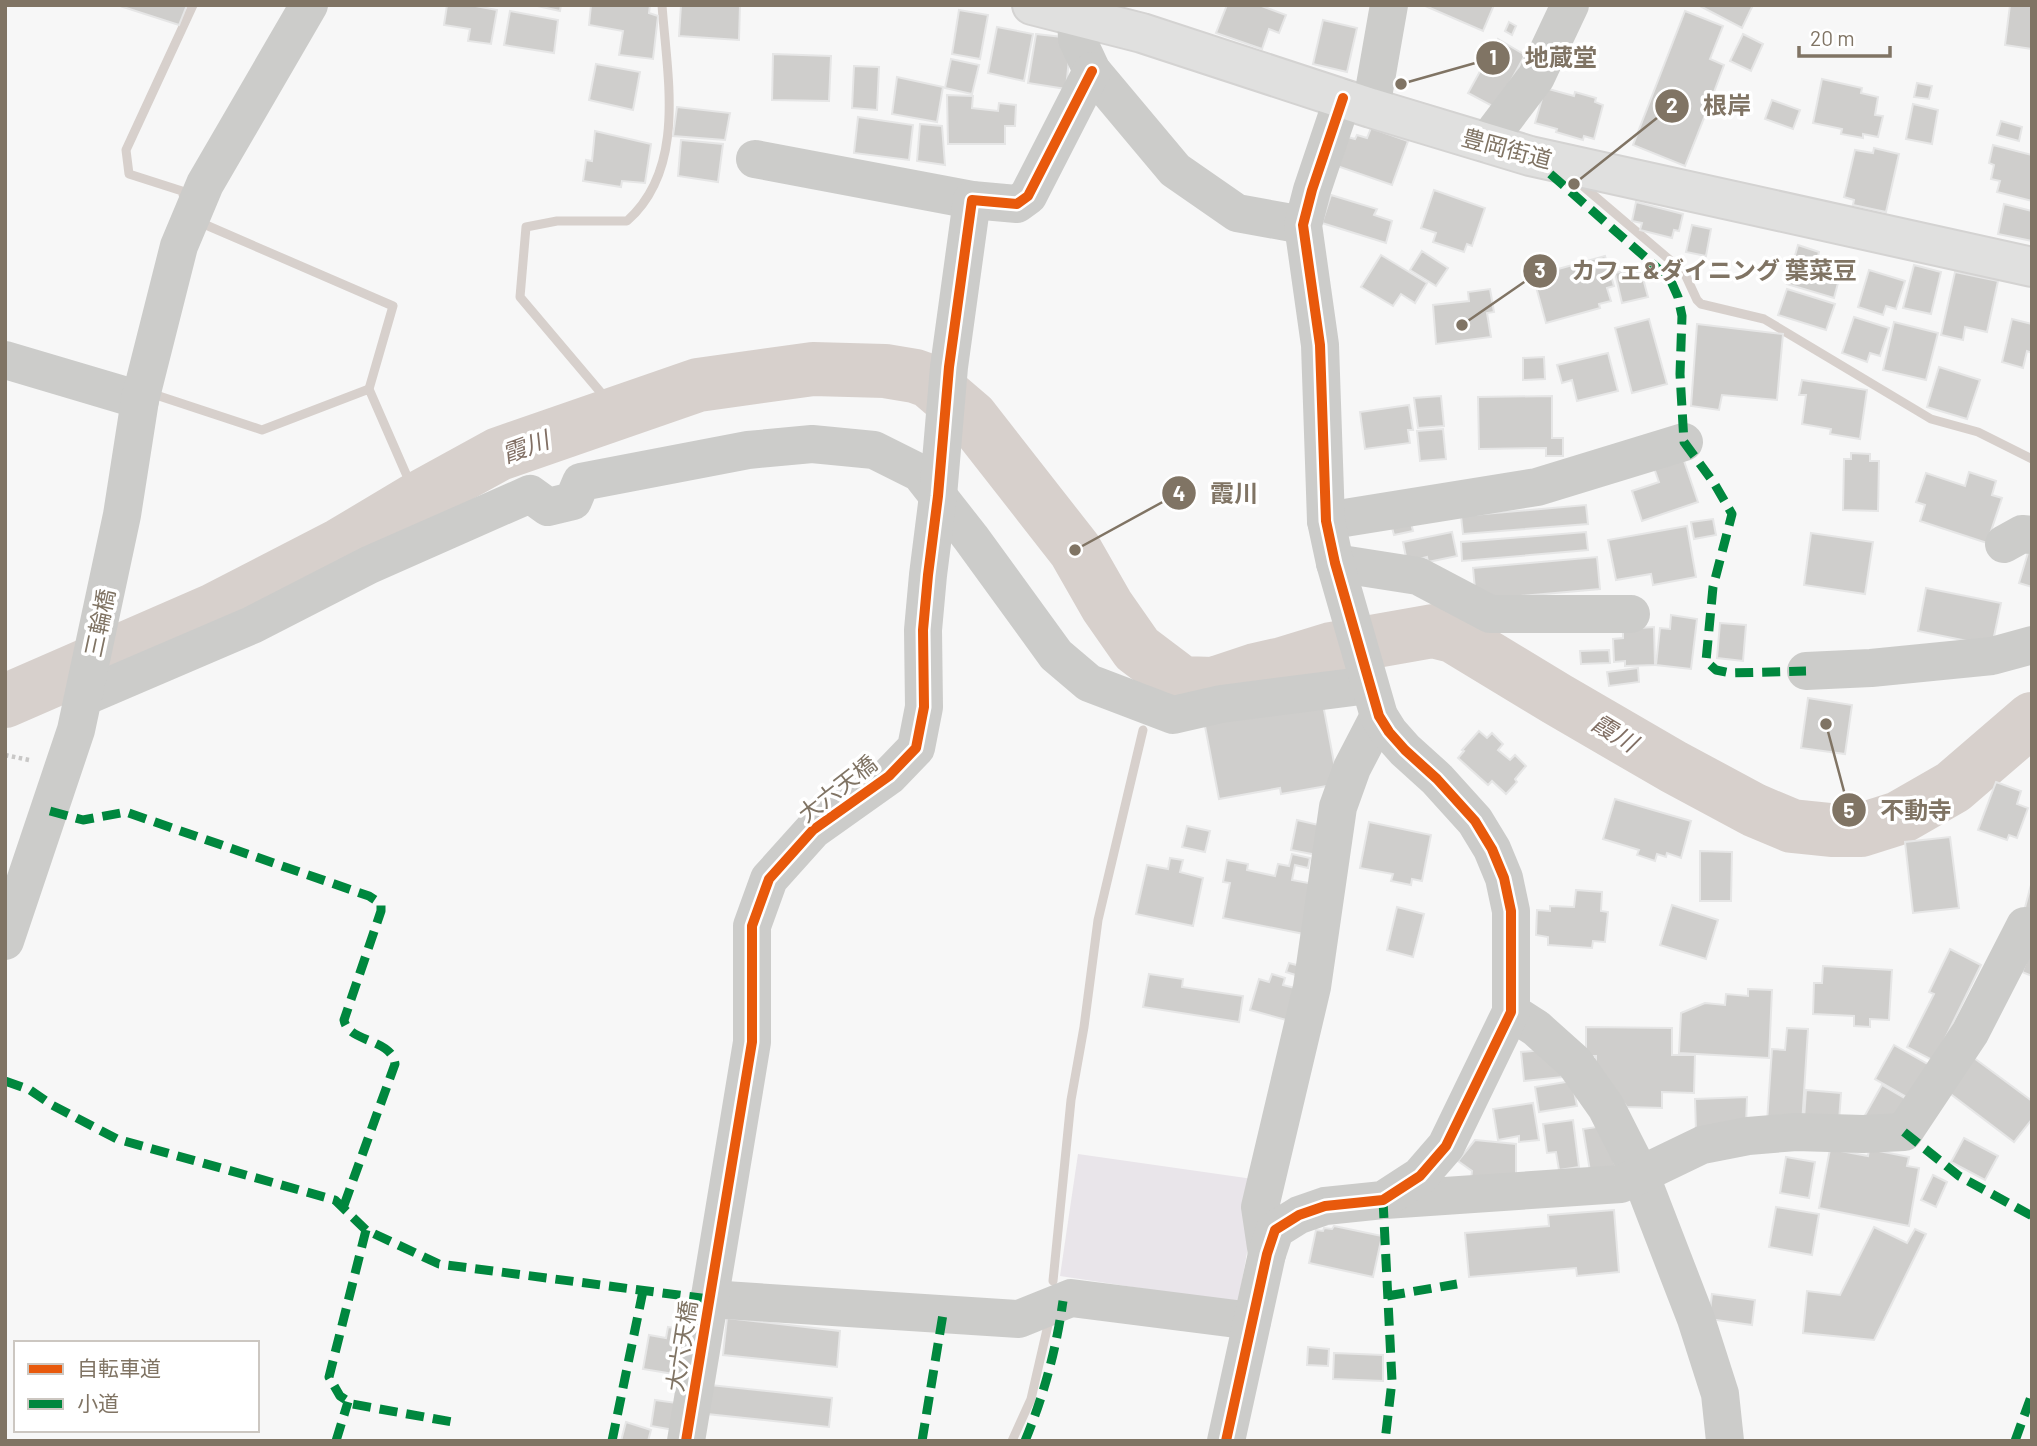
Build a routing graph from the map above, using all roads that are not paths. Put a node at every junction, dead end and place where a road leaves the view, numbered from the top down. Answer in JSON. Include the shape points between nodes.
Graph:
{"nodes":[{"id":1,"x":309,"y":5,"type":"edge"},
{"id":2,"x":1032,"y":5,"type":"edge"},
{"id":3,"x":1389,"y":5,"type":"edge"},
{"id":4,"x":1570,"y":5,"type":"edge"},
{"id":5,"x":1074,"y":11,"type":"edge"},
{"id":6,"x":1092,"y":71,"type":"junction"},
{"id":7,"x":1357,"y":103,"type":"junction"},
{"id":8,"x":1486,"y":143,"type":"junction"},
{"id":9,"x":755,"y":159,"type":"dead end"},
{"id":10,"x":972,"y":200,"type":"junction"},
{"id":11,"x":1303,"y":225,"type":"junction"},
{"id":12,"x":2032,"y":267,"type":"edge"},
{"id":13,"x":5,"y":360,"type":"edge"},
{"id":14,"x":142,"y":392,"type":"junction"},
{"id":15,"x":1684,"y":442,"type":"dead end"},
{"id":16,"x":938,"y":490,"type":"junction"},
{"id":17,"x":1326,"y":521,"type":"junction"},
{"id":18,"x":1339,"y":574,"type":"junction"},
{"id":19,"x":1630,"y":614,"type":"dead end"},
{"id":20,"x":2032,"y":645,"type":"edge"},
{"id":21,"x":1806,"y":671,"type":"dead end"},
{"id":22,"x":1372,"y":691,"type":"junction"},
{"id":23,"x":80,"y":714,"type":"junction"},
{"id":24,"x":2032,"y":927,"type":"edge"},
{"id":25,"x":5,"y":941,"type":"edge"},
{"id":26,"x":1511,"y":1012,"type":"junction"},
{"id":27,"x":1640,"y":1174,"type":"junction"},
{"id":28,"x":1383,"y":1200,"type":"junction"},
{"id":29,"x":1267,"y":1254,"type":"junction"},
{"id":30,"x":709,"y":1300,"type":"junction"},
{"id":31,"x":1252,"y":1321,"type":"junction"},
{"id":32,"x":685,"y":1441,"type":"edge"},
{"id":33,"x":1226,"y":1441,"type":"edge"},
{"id":34,"x":1725,"y":1441,"type":"edge"}],
"edges":[{"from":1,"to":14,"type":"street","name":"三輪橋","via":[[205,184],[178,246]]},
{"from":2,"to":5,"type":"main road","name":"豊岡街道"},
{"from":3,"to":7,"type":"street"},
{"from":4,"to":8,"type":"street","via":[[1536,78]]},
{"from":5,"to":6,"type":"street","via":[[1077,39]]},
{"from":5,"to":7,"type":"main road","name":"豊岡街道"},
{"from":6,"to":10,"type":"street","via":[[1028,196],[1017,204]]},
{"from":6,"to":11,"type":"street","via":[[1175,170],[1237,214]]},
{"from":7,"to":8,"type":"main road","name":"豊岡街道"},
{"from":7,"to":11,"type":"street","via":[[1312,190]]},
{"from":8,"to":12,"type":"main road","name":"豊岡街道"},
{"from":9,"to":10,"type":"street"},
{"from":10,"to":16,"type":"street","name":"大六天橋"},
{"from":11,"to":17,"type":"street","via":[[1320,345]]},
{"from":13,"to":14,"type":"street"},
{"from":14,"to":23,"type":"street","name":"三輪橋","via":[[122,515]]},
{"from":15,"to":17,"type":"street","via":[[1537,486]]},
{"from":16,"to":22,"type":"street","via":[[1056,655],[1089,684],[1174,715],[1222,704]]},
{"from":16,"to":23,"type":"street","via":[[920,473],[874,450],[812,444],[748,450],[581,482],[573,501],[548,507],[530,494],[369,565]]},
{"from":16,"to":30,"type":"street","name":"大六天橋","via":[[923,630],[924,707],[916,748],[889,776],[813,830],[769,879],[752,926],[752,1042]]},
{"from":17,"to":18,"type":"street"},
{"from":18,"to":19,"type":"street","via":[[1418,576],[1490,614]]},
{"from":18,"to":22,"type":"street"},
{"from":20,"to":21,"type":"street","via":[[1992,656]]},
{"from":22,"to":26,"type":"street","via":[[1389,732],[1475,821],[1492,849],[1511,911]]},
{"from":22,"to":29,"type":"street","via":[[1338,807],[1312,987],[1260,1207]]},
{"from":23,"to":25,"type":"street","name":"三輪橋"},
{"from":24,"to":27,"type":"street","via":[[2025,926],[1970,1033],[1905,1132],[1748,1136],[1702,1144]]},
{"from":26,"to":27,"type":"street","via":[[1575,1063],[1606,1107]]},
{"from":26,"to":28,"type":"street","via":[[1446,1146],[1420,1177]]},
{"from":27,"to":28,"type":"street","via":[[1621,1184]]},
{"from":27,"to":34,"type":"street","via":[[1696,1318],[1720,1394]]},
{"from":28,"to":29,"type":"street","via":[[1325,1206],[1299,1215],[1275,1230]]},
{"from":29,"to":31,"type":"street"},
{"from":30,"to":31,"type":"street","via":[[1019,1319],[1071,1298]]},
{"from":30,"to":32,"type":"street","name":"大六天橋"},
{"from":31,"to":33,"type":"street"}]}
